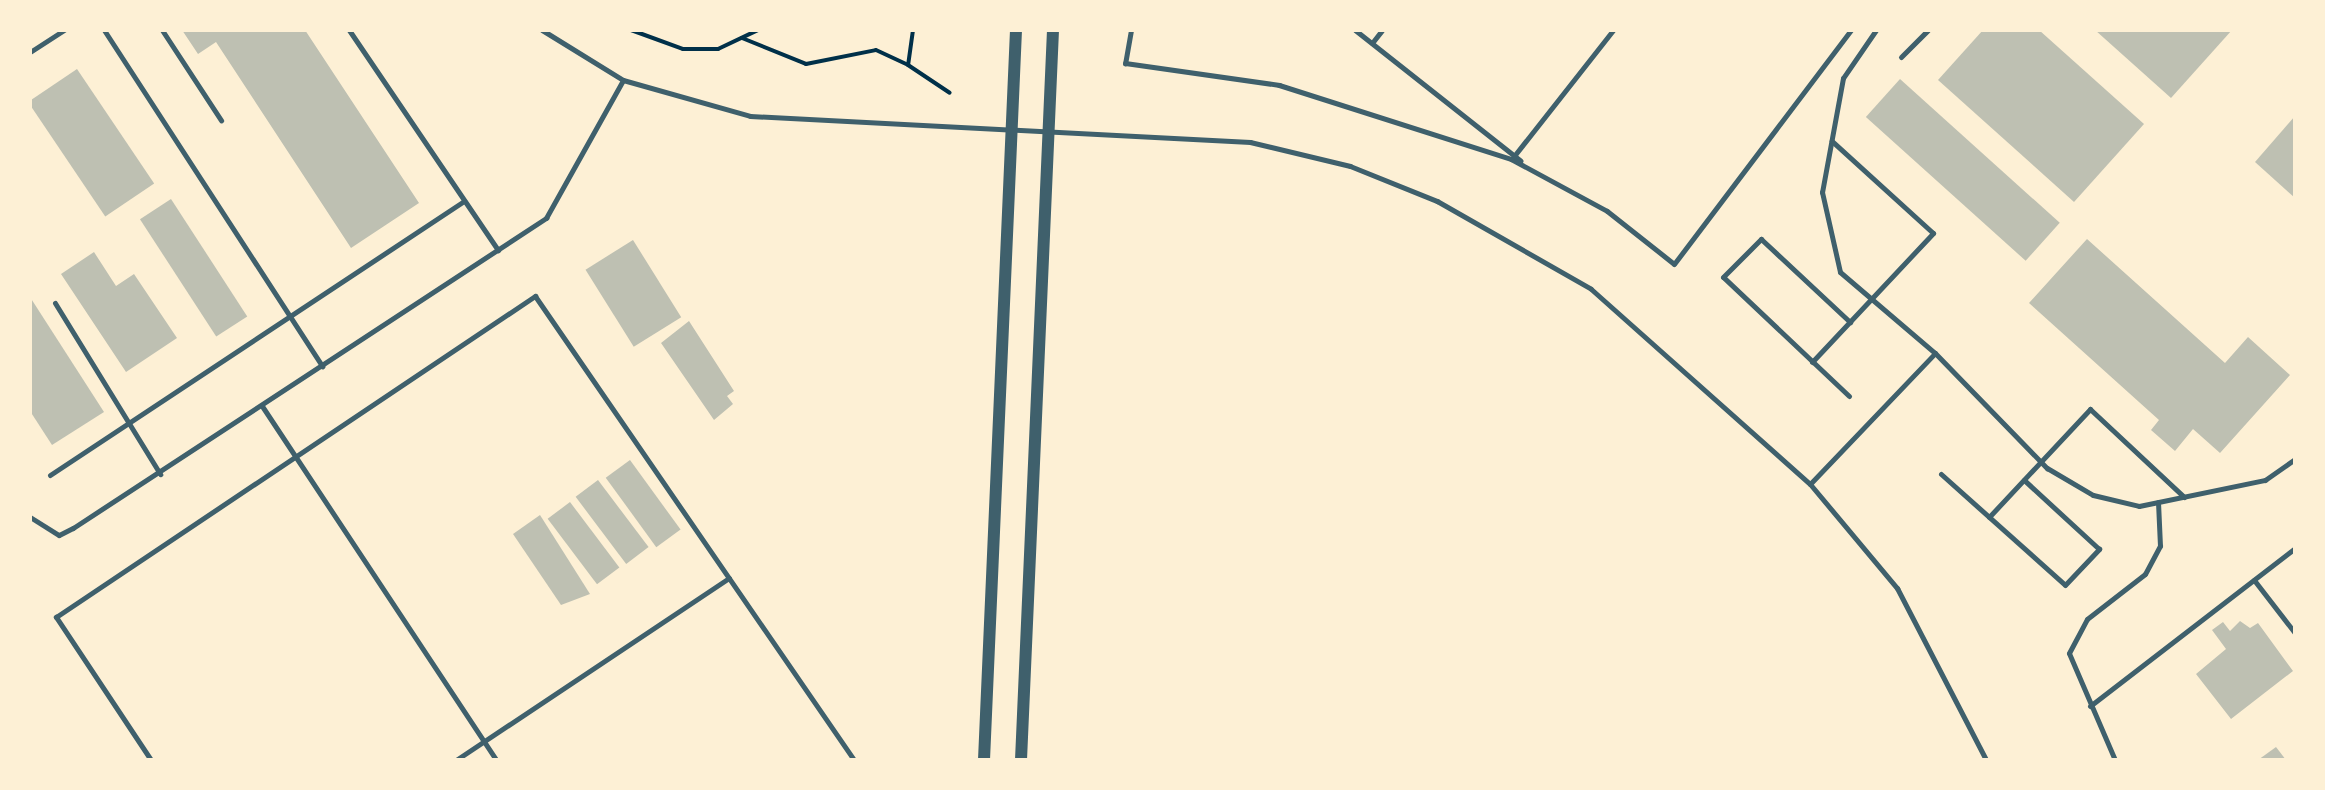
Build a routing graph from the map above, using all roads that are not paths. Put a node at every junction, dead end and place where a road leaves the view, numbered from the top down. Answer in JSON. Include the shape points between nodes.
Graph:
{"nodes":[{"id":1,"x":64,"y":30,"type":"edge"},
{"id":2,"x":104,"y":30,"type":"edge"},
{"id":3,"x":162,"y":30,"type":"edge"},
{"id":4,"x":349,"y":30,"type":"edge"},
{"id":5,"x":542,"y":30,"type":"edge"},
{"id":6,"x":1016,"y":30,"type":"edge"},
{"id":7,"x":1053,"y":30,"type":"edge"},
{"id":8,"x":1131,"y":30,"type":"edge"},
{"id":9,"x":1355,"y":30,"type":"edge"},
{"id":10,"x":1382,"y":30,"type":"edge"},
{"id":11,"x":1613,"y":30,"type":"edge"},
{"id":12,"x":1851,"y":30,"type":"edge"},
{"id":13,"x":1876,"y":30,"type":"edge"},
{"id":14,"x":1928,"y":30,"type":"edge"},
{"id":15,"x":1372,"y":43,"type":"junction"},
{"id":16,"x":30,"y":52,"type":"edge"},
{"id":17,"x":1901,"y":57,"type":"dead end"},
{"id":18,"x":623,"y":80,"type":"junction"},
{"id":19,"x":221,"y":120,"type":"dead end"},
{"id":20,"x":1010,"y":127,"type":"junction"},
{"id":21,"x":1046,"y":130,"type":"junction"},
{"id":22,"x":1832,"y":140,"type":"junction"},
{"id":23,"x":1513,"y":157,"type":"junction"},
{"id":24,"x":464,"y":201,"type":"junction"},
{"id":25,"x":498,"y":250,"type":"junction"},
{"id":26,"x":1870,"y":300,"type":"junction"},
{"id":27,"x":55,"y":303,"type":"dead end"},
{"id":28,"x":295,"y":318,"type":"junction"},
{"id":29,"x":1850,"y":322,"type":"junction"},
{"id":30,"x":1935,"y":353,"type":"junction"},
{"id":31,"x":1811,"y":362,"type":"junction"},
{"id":32,"x":322,"y":366,"type":"junction"},
{"id":33,"x":1849,"y":396,"type":"dead end"},
{"id":34,"x":262,"y":406,"type":"junction"},
{"id":35,"x":130,"y":426,"type":"junction"},
{"id":36,"x":297,"y":456,"type":"junction"},
{"id":37,"x":2295,"y":459,"type":"edge"},
{"id":38,"x":2040,"y":462,"type":"junction"},
{"id":39,"x":160,"y":474,"type":"junction"},
{"id":40,"x":1941,"y":474,"type":"dead end"},
{"id":41,"x":50,"y":475,"type":"dead end"},
{"id":42,"x":2024,"y":480,"type":"junction"},
{"id":43,"x":1810,"y":484,"type":"junction"},
{"id":44,"x":2184,"y":497,"type":"junction"},
{"id":45,"x":2158,"y":502,"type":"junction"},
{"id":46,"x":30,"y":517,"type":"edge"},
{"id":47,"x":1989,"y":517,"type":"junction"},
{"id":48,"x":2295,"y":548,"type":"edge"},
{"id":49,"x":729,"y":578,"type":"junction"},
{"id":50,"x":2254,"y":580,"type":"junction"},
{"id":51,"x":2295,"y":633,"type":"edge"},
{"id":52,"x":2090,"y":706,"type":"junction"},
{"id":53,"x":484,"y":742,"type":"junction"},
{"id":54,"x":151,"y":760,"type":"edge"},
{"id":55,"x":456,"y":760,"type":"edge"},
{"id":56,"x":496,"y":760,"type":"edge"},
{"id":57,"x":854,"y":760,"type":"edge"},
{"id":58,"x":984,"y":760,"type":"edge"},
{"id":59,"x":1021,"y":760,"type":"edge"},
{"id":60,"x":1986,"y":760,"type":"edge"},
{"id":61,"x":2115,"y":760,"type":"edge"}],
"edges":[{"from":1,"to":16,"type":"lane"},
{"from":2,"to":28,"type":"lane"},
{"from":3,"to":19,"type":"lane"},
{"from":4,"to":24,"type":"lane"},
{"from":5,"to":18,"type":"lane"},
{"from":6,"to":20,"type":"street"},
{"from":7,"to":21,"type":"street"},
{"from":8,"to":23,"type":"lane","via":[[1125,63],[1279,85]]},
{"from":9,"to":15,"type":"lane"},
{"from":10,"to":15,"type":"lane"},
{"from":11,"to":23,"type":"lane"},
{"from":12,"to":23,"type":"lane","via":[[1674,264],[1607,211]]},
{"from":13,"to":22,"type":"lane","via":[[1843,78]]},
{"from":14,"to":17,"type":"lane"},
{"from":15,"to":23,"type":"lane"},
{"from":18,"to":20,"type":"lane","via":[[750,116]]},
{"from":18,"to":25,"type":"lane","via":[[546,218]]},
{"from":20,"to":21,"type":"lane"},
{"from":20,"to":58,"type":"street"},
{"from":21,"to":43,"type":"lane","via":[[1250,142],[1350,166],[1437,201],[1591,289]]},
{"from":21,"to":59,"type":"street"},
{"from":22,"to":26,"type":"lane","via":[[1822,192],[1840,272]]},
{"from":22,"to":26,"type":"lane","via":[[1933,233]]},
{"from":24,"to":25,"type":"lane"},
{"from":24,"to":28,"type":"lane"},
{"from":25,"to":32,"type":"lane"},
{"from":26,"to":29,"type":"lane"},
{"from":26,"to":30,"type":"lane"},
{"from":27,"to":35,"type":"lane"},
{"from":28,"to":32,"type":"lane"},
{"from":28,"to":35,"type":"lane"},
{"from":29,"to":31,"type":"lane"},
{"from":29,"to":31,"type":"lane","via":[[1761,239],[1723,277]]},
{"from":30,"to":38,"type":"lane"},
{"from":30,"to":43,"type":"lane"},
{"from":31,"to":33,"type":"lane"},
{"from":32,"to":34,"type":"lane"},
{"from":34,"to":36,"type":"lane"},
{"from":34,"to":39,"type":"lane"},
{"from":35,"to":39,"type":"lane"},
{"from":35,"to":41,"type":"lane"},
{"from":36,"to":49,"type":"lane","via":[[535,296]]},
{"from":36,"to":53,"type":"lane"},
{"from":36,"to":54,"type":"lane","via":[[56,617]]},
{"from":37,"to":44,"type":"lane","via":[[2265,480]]},
{"from":38,"to":42,"type":"lane"},
{"from":38,"to":44,"type":"lane","via":[[2090,409]]},
{"from":38,"to":45,"type":"lane","via":[[2093,495],[2139,506]]},
{"from":39,"to":46,"type":"lane","via":[[59,535]]},
{"from":40,"to":47,"type":"lane"},
{"from":42,"to":47,"type":"lane"},
{"from":42,"to":47,"type":"lane","via":[[2099,549],[2065,585]]},
{"from":43,"to":60,"type":"lane","via":[[1897,588]]},
{"from":44,"to":45,"type":"lane"},
{"from":45,"to":52,"type":"lane","via":[[2160,546],[2145,574],[2087,619],[2069,653]]},
{"from":48,"to":50,"type":"lane"},
{"from":49,"to":53,"type":"lane"},
{"from":49,"to":57,"type":"lane"},
{"from":50,"to":51,"type":"lane"},
{"from":50,"to":52,"type":"lane"},
{"from":52,"to":61,"type":"lane"},
{"from":53,"to":55,"type":"lane"},
{"from":53,"to":56,"type":"lane"}]}
